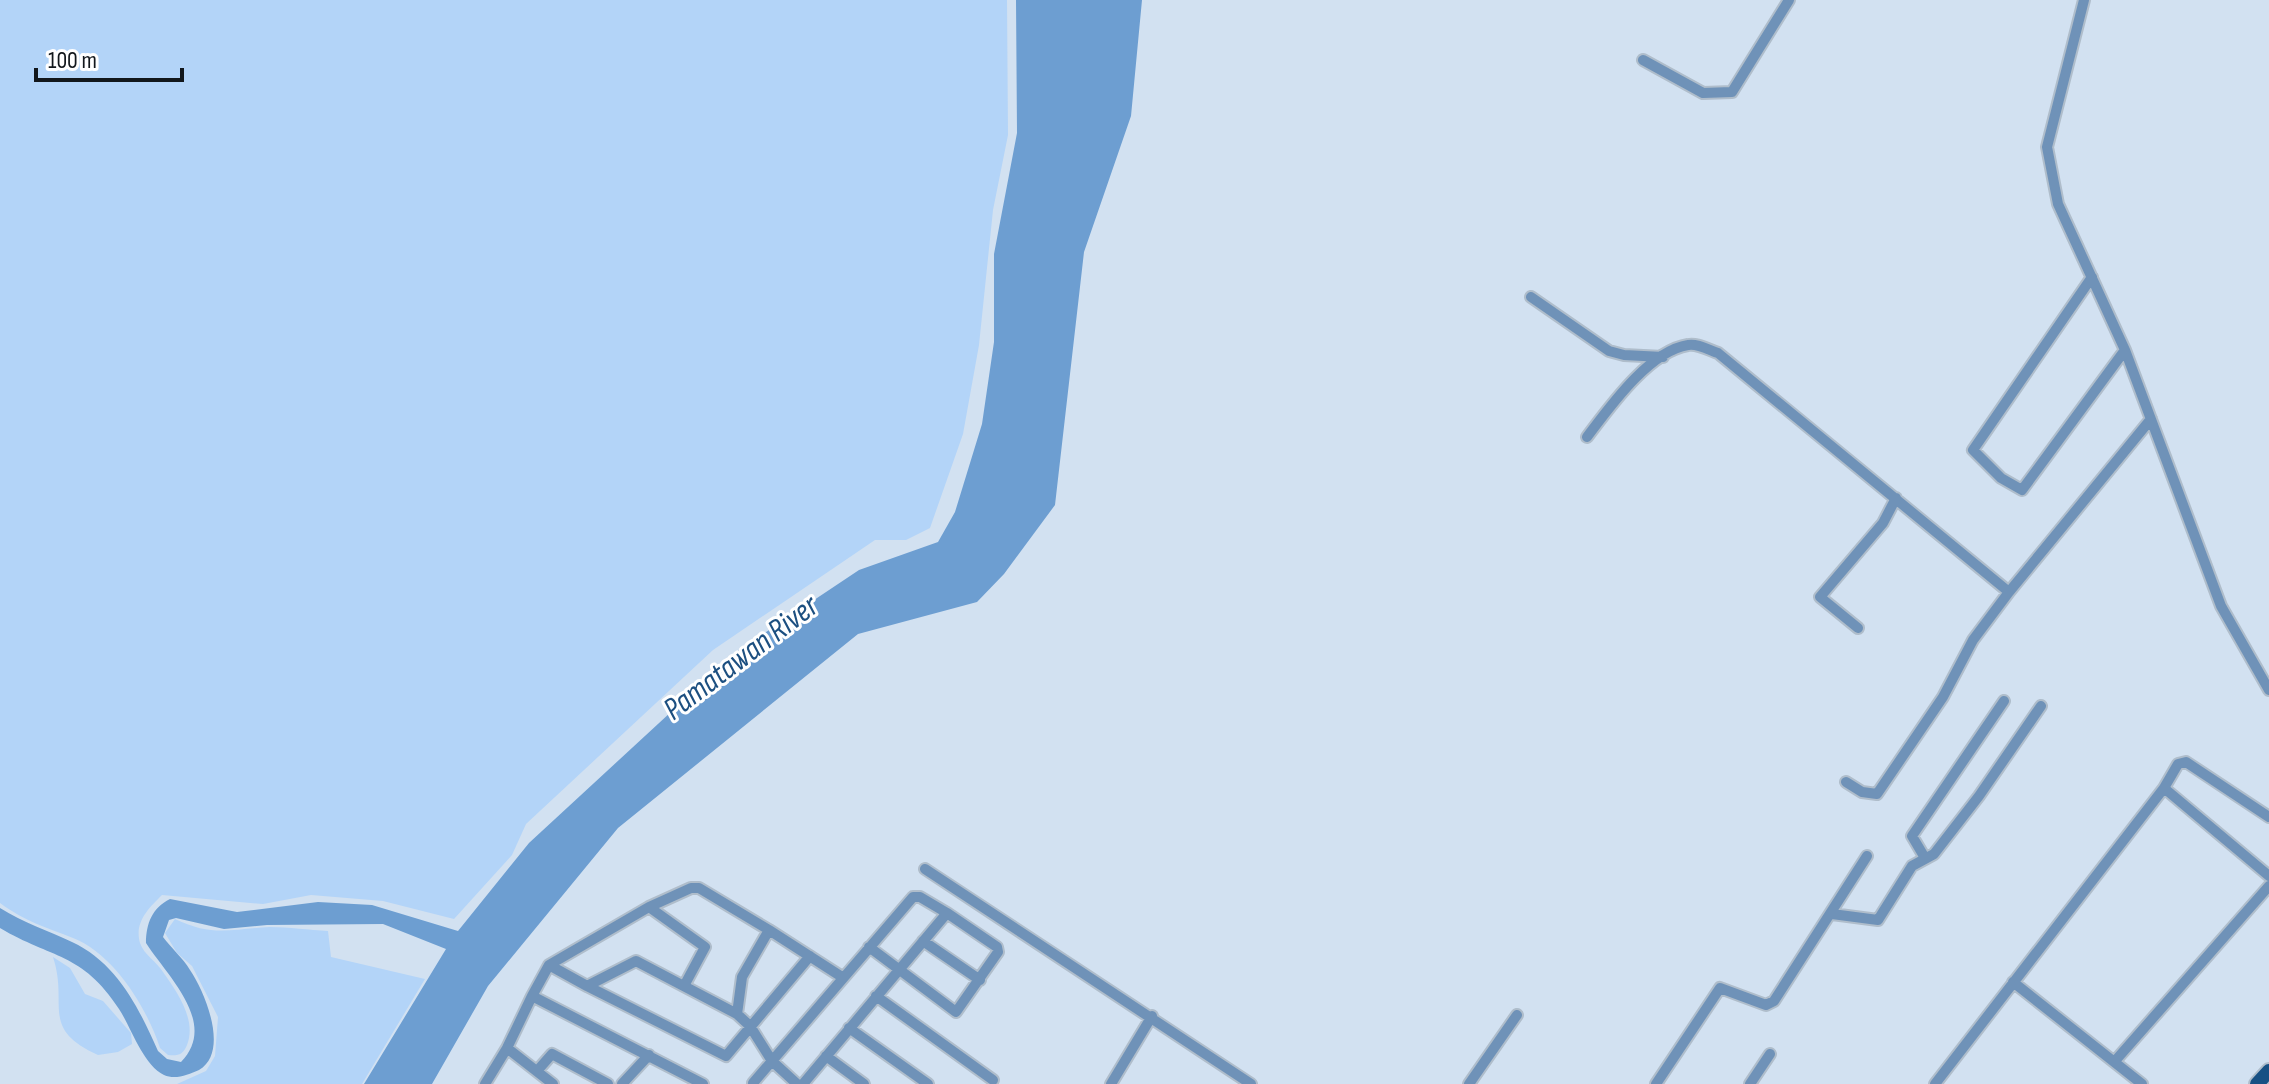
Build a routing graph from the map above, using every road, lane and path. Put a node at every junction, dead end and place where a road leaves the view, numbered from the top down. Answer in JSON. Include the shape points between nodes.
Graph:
{"nodes":[{"id":1,"x":1789,"y":0,"type":"edge"},
{"id":2,"x":2084,"y":0,"type":"edge"},
{"id":3,"x":1643,"y":60,"type":"dead end"},
{"id":4,"x":2092,"y":277,"type":"junction"},
{"id":5,"x":1531,"y":297,"type":"dead end"},
{"id":6,"x":2125,"y":350,"type":"junction"},
{"id":7,"x":1665,"y":357,"type":"junction"},
{"id":8,"x":2151,"y":419,"type":"junction"},
{"id":9,"x":1587,"y":437,"type":"dead end"},
{"id":10,"x":1896,"y":498,"type":"junction"},
{"id":11,"x":2009,"y":592,"type":"junction"},
{"id":12,"x":1858,"y":628,"type":"dead end"},
{"id":13,"x":2269,"y":690,"type":"edge"},
{"id":14,"x":2004,"y":701,"type":"dead end"},
{"id":15,"x":2041,"y":706,"type":"dead end"},
{"id":16,"x":1846,"y":782,"type":"dead end"},
{"id":17,"x":2164,"y":788,"type":"junction"},
{"id":18,"x":2269,"y":817,"type":"edge"},
{"id":19,"x":1867,"y":856,"type":"dead end"},
{"id":20,"x":1925,"y":858,"type":"junction"},
{"id":21,"x":925,"y":869,"type":"dead end"},
{"id":22,"x":2269,"y":876,"type":"edge"},
{"id":23,"x":2269,"y":886,"type":"edge"},
{"id":24,"x":649,"y":907,"type":"junction"},
{"id":25,"x":947,"y":913,"type":"junction"},
{"id":26,"x":1832,"y":914,"type":"junction"},
{"id":27,"x":769,"y":930,"type":"junction"},
{"id":28,"x":923,"y":941,"type":"junction"},
{"id":29,"x":869,"y":947,"type":"junction"},
{"id":30,"x":810,"y":956,"type":"junction"},
{"id":31,"x":549,"y":965,"type":"junction"},
{"id":32,"x":899,"y":970,"type":"junction"},
{"id":33,"x":842,"y":977,"type":"junction"},
{"id":34,"x":980,"y":980,"type":"junction"},
{"id":35,"x":2013,"y":982,"type":"junction"},
{"id":36,"x":587,"y":986,"type":"junction"},
{"id":37,"x":684,"y":986,"type":"junction"},
{"id":38,"x":532,"y":996,"type":"junction"},
{"id":39,"x":876,"y":996,"type":"junction"},
{"id":40,"x":737,"y":1014,"type":"junction"},
{"id":41,"x":1517,"y":1015,"type":"dead end"},
{"id":42,"x":1152,"y":1016,"type":"junction"},
{"id":43,"x":750,"y":1026,"type":"junction"},
{"id":44,"x":849,"y":1028,"type":"junction"},
{"id":45,"x":507,"y":1048,"type":"junction"},
{"id":46,"x":1770,"y":1054,"type":"dead end"},
{"id":47,"x":649,"y":1055,"type":"junction"},
{"id":48,"x":826,"y":1056,"type":"junction"},
{"id":49,"x":772,"y":1061,"type":"junction"},
{"id":50,"x":2115,"y":1061,"type":"junction"},
{"id":51,"x":537,"y":1071,"type":"junction"},
{"id":52,"x":2269,"y":1071,"type":"edge"},
{"id":53,"x":687,"y":1075,"type":"junction"},
{"id":54,"x":489,"y":1083,"type":"edge"},
{"id":55,"x":753,"y":1083,"type":"edge"},
{"id":56,"x":992,"y":1083,"type":"edge"},
{"id":57,"x":553,"y":1084,"type":"edge"},
{"id":58,"x":608,"y":1084,"type":"edge"},
{"id":59,"x":622,"y":1084,"type":"edge"},
{"id":60,"x":678,"y":1084,"type":"edge"},
{"id":61,"x":703,"y":1084,"type":"edge"},
{"id":62,"x":800,"y":1084,"type":"edge"},
{"id":63,"x":864,"y":1084,"type":"edge"},
{"id":64,"x":928,"y":1084,"type":"edge"},
{"id":65,"x":1111,"y":1084,"type":"edge"},
{"id":66,"x":1251,"y":1084,"type":"edge"},
{"id":67,"x":1469,"y":1084,"type":"edge"},
{"id":68,"x":1656,"y":1084,"type":"edge"},
{"id":69,"x":1750,"y":1084,"type":"edge"},
{"id":70,"x":1935,"y":1084,"type":"edge"},
{"id":71,"x":2142,"y":1084,"type":"edge"},
{"id":72,"x":2257,"y":1084,"type":"edge"}],
"edges":[{"from":1,"to":3,"type":"street","via":[[1732,92],[1703,93]]},
{"from":2,"to":4,"type":"street","via":[[2047,147],[2058,204]]},
{"from":4,"to":6,"type":"street"},
{"from":4,"to":6,"type":"street","via":[[1973,450],[2022,490]]},
{"from":5,"to":7,"type":"street","via":[[1609,351]]},
{"from":6,"to":8,"type":"street"},
{"from":7,"to":9,"type":"street","via":[[1635,376]]},
{"from":7,"to":10,"type":"street","via":[[1691,344],[1718,353]]},
{"from":8,"to":11,"type":"street"},
{"from":8,"to":13,"type":"street","via":[[2221,606]]},
{"from":10,"to":11,"type":"street"},
{"from":10,"to":12,"type":"street","via":[[1883,523],[1820,597]]},
{"from":11,"to":16,"type":"street","via":[[1877,794]]},
{"from":14,"to":20,"type":"street","via":[[1912,836]]},
{"from":15,"to":20,"type":"street","via":[[1979,796],[1934,854]]},
{"from":17,"to":18,"type":"street","via":[[2178,764],[2186,762]]},
{"from":17,"to":22,"type":"street"},
{"from":17,"to":35,"type":"street"},
{"from":19,"to":26,"type":"street"},
{"from":20,"to":26,"type":"street","via":[[1912,866],[1878,920]]},
{"from":21,"to":42,"type":"street"},
{"from":23,"to":50,"type":"street"},
{"from":24,"to":27,"type":"street","via":[[699,888]]},
{"from":24,"to":31,"type":"street"},
{"from":24,"to":37,"type":"street","via":[[705,947]]},
{"from":25,"to":28,"type":"street"},
{"from":25,"to":29,"type":"street","via":[[913,897]]},
{"from":25,"to":34,"type":"street","via":[[997,947]]},
{"from":26,"to":68,"type":"street","via":[[1774,1001],[1766,1005],[1720,988]]},
{"from":27,"to":30,"type":"street"},
{"from":27,"to":40,"type":"street","via":[[742,977]]},
{"from":28,"to":32,"type":"street"},
{"from":28,"to":34,"type":"street"},
{"from":29,"to":32,"type":"street"},
{"from":29,"to":33,"type":"street"},
{"from":30,"to":33,"type":"street"},
{"from":30,"to":43,"type":"street"},
{"from":31,"to":36,"type":"street"},
{"from":31,"to":38,"type":"street"},
{"from":32,"to":34,"type":"street","via":[[956,1012]]},
{"from":32,"to":39,"type":"street"},
{"from":33,"to":49,"type":"street"},
{"from":35,"to":50,"type":"street"},
{"from":35,"to":70,"type":"street"},
{"from":36,"to":37,"type":"street","via":[[636,961]]},
{"from":36,"to":43,"type":"street","via":[[723,1056]]},
{"from":37,"to":40,"type":"street"},
{"from":38,"to":45,"type":"street"},
{"from":38,"to":47,"type":"street"},
{"from":39,"to":44,"type":"street"},
{"from":39,"to":56,"type":"street"},
{"from":40,"to":43,"type":"street"},
{"from":41,"to":67,"type":"street"},
{"from":42,"to":65,"type":"street"},
{"from":42,"to":66,"type":"street"},
{"from":43,"to":49,"type":"street"},
{"from":44,"to":48,"type":"street"},
{"from":44,"to":64,"type":"street"},
{"from":45,"to":51,"type":"street"},
{"from":45,"to":54,"type":"street"},
{"from":46,"to":69,"type":"street"},
{"from":47,"to":53,"type":"street"},
{"from":47,"to":59,"type":"street"},
{"from":48,"to":62,"type":"street"},
{"from":48,"to":63,"type":"street"},
{"from":49,"to":55,"type":"street"},
{"from":49,"to":62,"type":"street"},
{"from":50,"to":71,"type":"street"},
{"from":51,"to":57,"type":"street"},
{"from":51,"to":58,"type":"street","via":[[552,1054]]},
{"from":52,"to":72,"type":"main road"},
{"from":53,"to":60,"type":"street"},
{"from":53,"to":61,"type":"street"}]}
